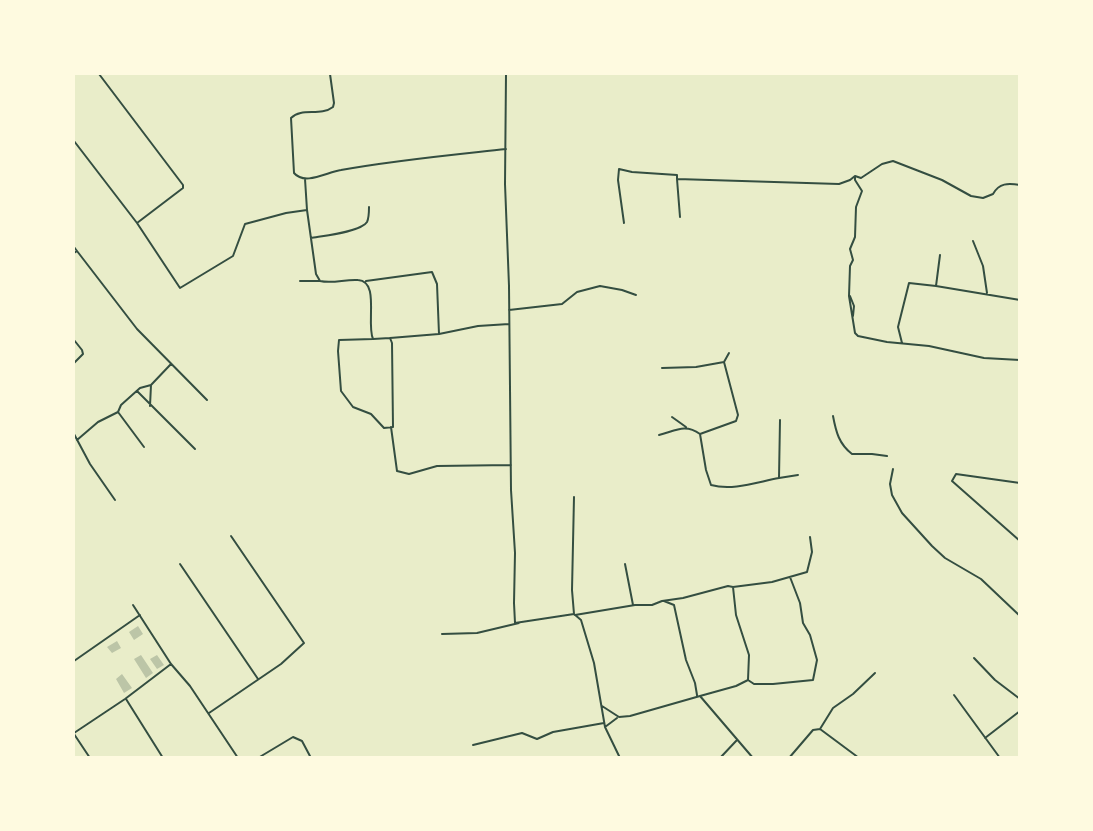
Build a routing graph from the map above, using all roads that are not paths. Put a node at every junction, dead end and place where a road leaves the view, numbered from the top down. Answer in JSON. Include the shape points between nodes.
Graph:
{"nodes":[{"id":1,"x":99,"y":74,"type":"edge"},
{"id":2,"x":330,"y":74,"type":"edge"},
{"id":3,"x":506,"y":74,"type":"edge"},
{"id":4,"x":74,"y":141,"type":"edge"},
{"id":5,"x":506,"y":148,"type":"junction"},
{"id":6,"x":855,"y":176,"type":"junction"},
{"id":7,"x":306,"y":179,"type":"junction"},
{"id":8,"x":677,"y":179,"type":"junction"},
{"id":9,"x":1020,"y":184,"type":"edge"},
{"id":10,"x":369,"y":207,"type":"dead end"},
{"id":11,"x":307,"y":210,"type":"junction"},
{"id":12,"x":680,"y":217,"type":"dead end"},
{"id":13,"x":137,"y":223,"type":"junction"},
{"id":14,"x":624,"y":223,"type":"dead end"},
{"id":15,"x":311,"y":238,"type":"junction"},
{"id":16,"x":973,"y":241,"type":"dead end"},
{"id":17,"x":74,"y":247,"type":"edge"},
{"id":18,"x":75,"y":252,"type":"edge"},
{"id":19,"x":940,"y":255,"type":"dead end"},
{"id":20,"x":320,"y":281,"type":"junction"},
{"id":21,"x":363,"y":281,"type":"junction"},
{"id":22,"x":300,"y":282,"type":"dead end"},
{"id":23,"x":936,"y":286,"type":"junction"},
{"id":24,"x":987,"y":293,"type":"junction"},
{"id":25,"x":636,"y":295,"type":"dead end"},
{"id":26,"x":1020,"y":300,"type":"edge"},
{"id":27,"x":509,"y":310,"type":"junction"},
{"id":28,"x":509,"y":324,"type":"junction"},
{"id":29,"x":439,"y":334,"type":"junction"},
{"id":30,"x":390,"y":338,"type":"junction"},
{"id":31,"x":373,"y":339,"type":"junction"},
{"id":32,"x":74,"y":340,"type":"edge"},
{"id":33,"x":902,"y":343,"type":"junction"},
{"id":34,"x":729,"y":353,"type":"dead end"},
{"id":35,"x":1020,"y":360,"type":"edge"},
{"id":36,"x":724,"y":362,"type":"junction"},
{"id":37,"x":74,"y":363,"type":"edge"},
{"id":38,"x":171,"y":364,"type":"junction"},
{"id":39,"x":662,"y":368,"type":"dead end"},
{"id":40,"x":151,"y":385,"type":"junction"},
{"id":41,"x":137,"y":391,"type":"junction"},
{"id":42,"x":207,"y":400,"type":"dead end"},
{"id":43,"x":150,"y":406,"type":"junction"},
{"id":44,"x":118,"y":412,"type":"junction"},
{"id":45,"x":833,"y":416,"type":"dead end"},
{"id":46,"x":672,"y":417,"type":"dead end"},
{"id":47,"x":780,"y":420,"type":"dead end"},
{"id":48,"x":390,"y":427,"type":"junction"},
{"id":49,"x":686,"y":427,"type":"junction"},
{"id":50,"x":74,"y":434,"type":"edge"},
{"id":51,"x":700,"y":434,"type":"junction"},
{"id":52,"x":659,"y":435,"type":"dead end"},
{"id":53,"x":78,"y":440,"type":"junction"},
{"id":54,"x":144,"y":447,"type":"dead end"},
{"id":55,"x":195,"y":449,"type":"dead end"},
{"id":56,"x":887,"y":456,"type":"dead end"},
{"id":57,"x":511,"y":465,"type":"junction"},
{"id":58,"x":893,"y":469,"type":"dead end"},
{"id":59,"x":798,"y":475,"type":"dead end"},
{"id":60,"x":779,"y":478,"type":"junction"},
{"id":61,"x":1020,"y":483,"type":"edge"},
{"id":62,"x":574,"y":497,"type":"dead end"},
{"id":63,"x":115,"y":500,"type":"dead end"},
{"id":64,"x":231,"y":536,"type":"dead end"},
{"id":65,"x":810,"y":537,"type":"dead end"},
{"id":66,"x":1020,"y":542,"type":"edge"},
{"id":67,"x":180,"y":564,"type":"dead end"},
{"id":68,"x":625,"y":564,"type":"dead end"},
{"id":69,"x":790,"y":577,"type":"junction"},
{"id":70,"x":733,"y":587,"type":"junction"},
{"id":71,"x":662,"y":600,"type":"junction"},
{"id":72,"x":133,"y":605,"type":"dead end"},
{"id":73,"x":633,"y":605,"type":"junction"},
{"id":74,"x":140,"y":615,"type":"junction"},
{"id":75,"x":575,"y":615,"type":"junction"},
{"id":76,"x":1020,"y":616,"type":"edge"},
{"id":77,"x":520,"y":623,"type":"junction"},
{"id":78,"x":442,"y":634,"type":"dead end"},
{"id":79,"x":974,"y":658,"type":"dead end"},
{"id":80,"x":74,"y":661,"type":"edge"},
{"id":81,"x":171,"y":664,"type":"junction"},
{"id":82,"x":875,"y":673,"type":"dead end"},
{"id":83,"x":258,"y":679,"type":"junction"},
{"id":84,"x":748,"y":680,"type":"junction"},
{"id":85,"x":773,"y":684,"type":"dead end"},
{"id":86,"x":778,"y":684,"type":"junction"},
{"id":87,"x":954,"y":695,"type":"dead end"},
{"id":88,"x":699,"y":696,"type":"junction"},
{"id":89,"x":125,"y":699,"type":"junction"},
{"id":90,"x":1020,"y":699,"type":"edge"},
{"id":91,"x":601,"y":704,"type":"junction"},
{"id":92,"x":1020,"y":711,"type":"edge"},
{"id":93,"x":209,"y":713,"type":"junction"},
{"id":94,"x":619,"y":717,"type":"junction"},
{"id":95,"x":604,"y":725,"type":"junction"},
{"id":96,"x":820,"y":729,"type":"junction"},
{"id":97,"x":74,"y":734,"type":"edge"},
{"id":98,"x":981,"y":734,"type":"junction"},
{"id":99,"x":738,"y":739,"type":"junction"},
{"id":100,"x":473,"y":745,"type":"dead end"},
{"id":101,"x":90,"y":758,"type":"edge"},
{"id":102,"x":163,"y":758,"type":"edge"},
{"id":103,"x":238,"y":758,"type":"edge"},
{"id":104,"x":258,"y":758,"type":"edge"},
{"id":105,"x":311,"y":758,"type":"edge"},
{"id":106,"x":620,"y":758,"type":"edge"},
{"id":107,"x":720,"y":758,"type":"edge"},
{"id":108,"x":753,"y":758,"type":"edge"},
{"id":109,"x":789,"y":758,"type":"edge"},
{"id":110,"x":858,"y":758,"type":"edge"},
{"id":111,"x":1000,"y":758,"type":"edge"}],
"edges":[{"from":1,"to":13,"type":"street","via":[[183,185]]},
{"from":2,"to":7,"type":"street","via":[[333,107],[319,113],[294,115],[290,122],[294,173]]},
{"from":3,"to":5,"type":"street"},
{"from":4,"to":13,"type":"street"},
{"from":5,"to":7,"type":"street","via":[[338,170]]},
{"from":5,"to":27,"type":"street"},
{"from":6,"to":8,"type":"street","via":[[839,184]]},
{"from":6,"to":9,"type":"street","via":[[861,178],[893,161],[971,196],[983,198],[1002,185]]},
{"from":6,"to":33,"type":"street","via":[[862,191],[850,249],[853,260],[849,293],[855,333]]},
{"from":7,"to":11,"type":"street"},
{"from":8,"to":12,"type":"street"},
{"from":8,"to":14,"type":"street","via":[[677,175],[619,169]]},
{"from":10,"to":15,"type":"street","via":[[367,222],[361,227]]},
{"from":11,"to":13,"type":"street","via":[[245,224],[233,256],[180,288]]},
{"from":11,"to":15,"type":"street"},
{"from":15,"to":20,"type":"street"},
{"from":16,"to":24,"type":"street","via":[[983,266]]},
{"from":17,"to":18,"type":"street"},
{"from":18,"to":38,"type":"street","via":[[137,329]]},
{"from":19,"to":23,"type":"street"},
{"from":20,"to":21,"type":"street"},
{"from":20,"to":22,"type":"street"},
{"from":21,"to":29,"type":"street","via":[[432,273],[437,284]]},
{"from":21,"to":31,"type":"street","via":[[370,289],[369,331]]},
{"from":23,"to":24,"type":"street"},
{"from":23,"to":33,"type":"street","via":[[909,284],[898,327]]},
{"from":24,"to":26,"type":"street"},
{"from":25,"to":27,"type":"street","via":[[600,286],[577,292],[562,303]]},
{"from":27,"to":28,"type":"street"},
{"from":28,"to":29,"type":"street"},
{"from":28,"to":57,"type":"street"},
{"from":29,"to":30,"type":"street"},
{"from":30,"to":31,"type":"street"},
{"from":30,"to":48,"type":"street"},
{"from":31,"to":48,"type":"street","via":[[339,340],[341,391],[353,407],[371,414],[384,428]]},
{"from":32,"to":37,"type":"street","via":[[83,354]]},
{"from":33,"to":35,"type":"street","via":[[984,358]]},
{"from":34,"to":36,"type":"street"},
{"from":36,"to":39,"type":"street"},
{"from":36,"to":51,"type":"street","via":[[738,415],[729,425]]},
{"from":38,"to":40,"type":"street"},
{"from":38,"to":42,"type":"street"},
{"from":40,"to":41,"type":"street"},
{"from":40,"to":43,"type":"street"},
{"from":41,"to":43,"type":"street"},
{"from":41,"to":44,"type":"street"},
{"from":43,"to":55,"type":"street"},
{"from":44,"to":53,"type":"street","via":[[98,422]]},
{"from":44,"to":54,"type":"street"},
{"from":45,"to":56,"type":"street","via":[[842,446],[852,454]]},
{"from":46,"to":49,"type":"street"},
{"from":47,"to":60,"type":"street"},
{"from":48,"to":57,"type":"street","via":[[397,471],[409,474],[437,466]]},
{"from":49,"to":51,"type":"street"},
{"from":49,"to":52,"type":"street"},
{"from":50,"to":53,"type":"street"},
{"from":51,"to":60,"type":"street","via":[[711,485],[747,485]]},
{"from":53,"to":63,"type":"street"},
{"from":57,"to":77,"type":"street","via":[[513,603],[515,623]]},
{"from":58,"to":76,"type":"street","via":[[892,495],[902,513],[945,558],[981,579]]},
{"from":59,"to":60,"type":"street"},
{"from":61,"to":66,"type":"street","via":[[956,474],[952,481]]},
{"from":62,"to":75,"type":"street"},
{"from":64,"to":83,"type":"street","via":[[304,640],[303,645]]},
{"from":65,"to":69,"type":"street","via":[[812,552],[807,572]]},
{"from":67,"to":83,"type":"street"},
{"from":68,"to":73,"type":"street"},
{"from":69,"to":70,"type":"street"},
{"from":69,"to":86,"type":"street","via":[[817,660],[813,680]]},
{"from":70,"to":71,"type":"street"},
{"from":70,"to":84,"type":"street","via":[[736,615],[749,655]]},
{"from":71,"to":73,"type":"street","via":[[652,605]]},
{"from":71,"to":88,"type":"street","via":[[674,604],[686,660]]},
{"from":72,"to":74,"type":"street"},
{"from":73,"to":75,"type":"street"},
{"from":74,"to":80,"type":"street"},
{"from":74,"to":81,"type":"street"},
{"from":75,"to":77,"type":"street"},
{"from":75,"to":91,"type":"street","via":[[581,620],[594,663]]},
{"from":77,"to":78,"type":"street","via":[[477,633]]},
{"from":79,"to":90,"type":"street"},
{"from":81,"to":89,"type":"street"},
{"from":81,"to":93,"type":"street"},
{"from":82,"to":96,"type":"street","via":[[833,708]]},
{"from":83,"to":93,"type":"street"},
{"from":84,"to":86,"type":"street","via":[[754,684]]},
{"from":84,"to":88,"type":"street"},
{"from":85,"to":86,"type":"street"},
{"from":87,"to":98,"type":"street"},
{"from":88,"to":94,"type":"street"},
{"from":88,"to":99,"type":"street"},
{"from":89,"to":97,"type":"street"},
{"from":89,"to":102,"type":"street"},
{"from":91,"to":94,"type":"street"},
{"from":91,"to":95,"type":"street"},
{"from":92,"to":98,"type":"street","via":[[986,739]]},
{"from":93,"to":103,"type":"street"},
{"from":94,"to":95,"type":"street"},
{"from":95,"to":100,"type":"street","via":[[553,732],[537,739],[522,733]]},
{"from":95,"to":106,"type":"street"},
{"from":96,"to":109,"type":"street","via":[[813,730]]},
{"from":96,"to":110,"type":"street"},
{"from":97,"to":101,"type":"street"},
{"from":98,"to":111,"type":"street"},
{"from":99,"to":107,"type":"street"},
{"from":99,"to":108,"type":"street"},
{"from":104,"to":105,"type":"street","via":[[293,736],[302,741]]}]}
